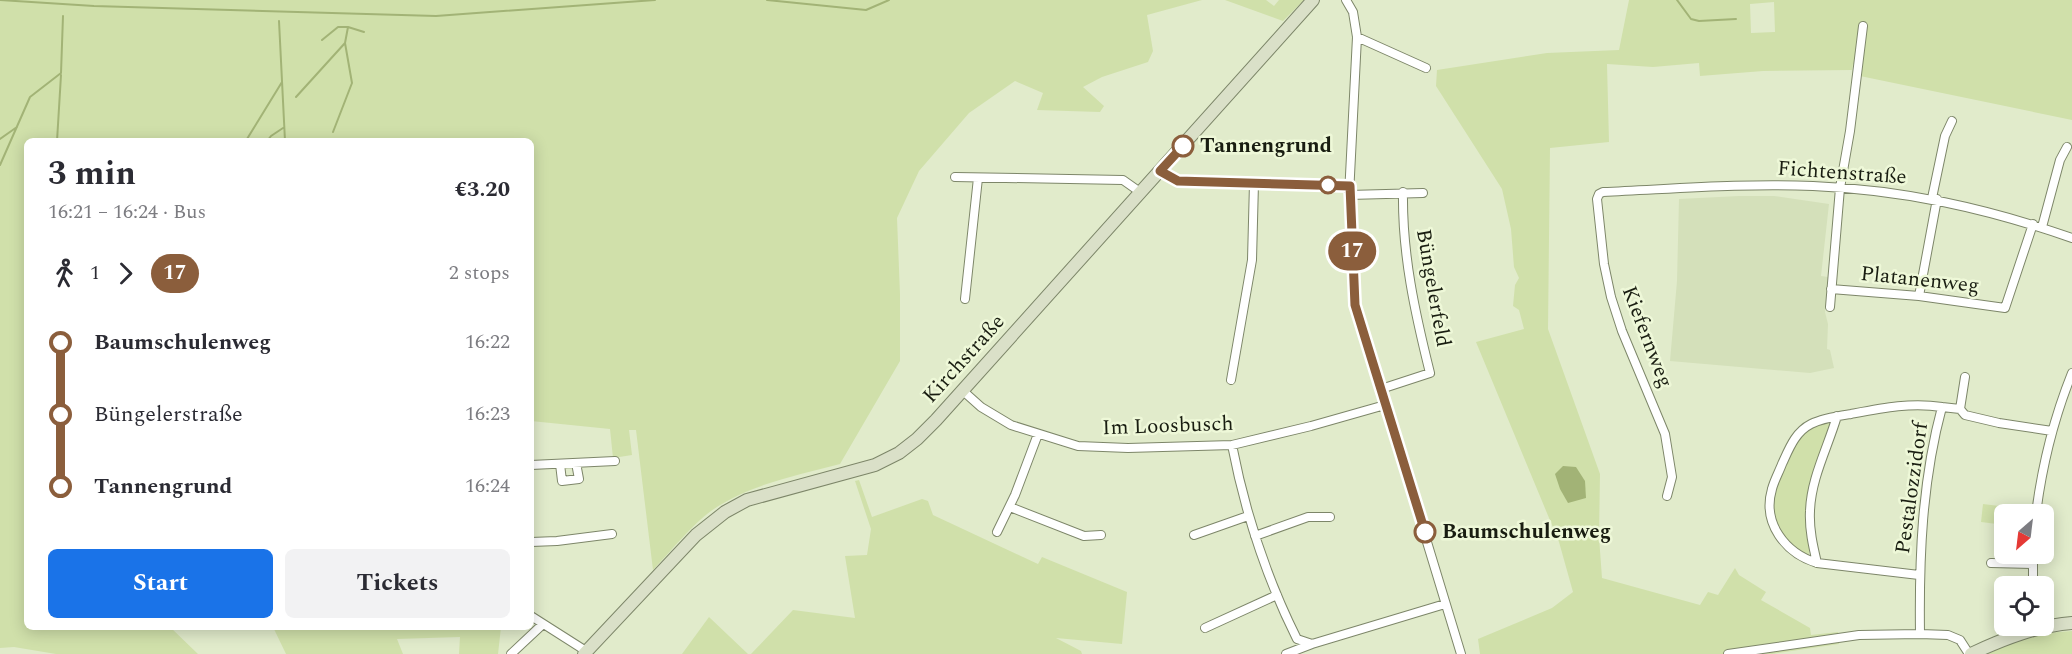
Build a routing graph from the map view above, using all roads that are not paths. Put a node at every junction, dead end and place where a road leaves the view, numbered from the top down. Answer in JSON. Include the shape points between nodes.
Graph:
{"nodes":[{"id":1,"x":1313,"y":0,"type":"edge"},
{"id":2,"x":1346,"y":0,"type":"edge"},
{"id":3,"x":1863,"y":26,"type":"dead end"},
{"id":4,"x":1357,"y":37,"type":"junction"},
{"id":5,"x":1426,"y":69,"type":"dead end"},
{"id":6,"x":1952,"y":121,"type":"dead end"},
{"id":7,"x":2067,"y":147,"type":"dead end"},
{"id":8,"x":1160,"y":171,"type":"junction"},
{"id":9,"x":955,"y":177,"type":"dead end"},
{"id":10,"x":978,"y":178,"type":"junction"},
{"id":11,"x":1254,"y":183,"type":"junction"},
{"id":12,"x":1840,"y":188,"type":"junction"},
{"id":13,"x":1349,"y":190,"type":"junction"},
{"id":14,"x":1140,"y":192,"type":"junction"},
{"id":15,"x":1403,"y":192,"type":"junction"},
{"id":16,"x":1603,"y":192,"type":"joint"},
{"id":17,"x":1423,"y":193,"type":"dead end"},
{"id":18,"x":1934,"y":199,"type":"junction"},
{"id":19,"x":2033,"y":224,"type":"junction"},
{"id":20,"x":2042,"y":227,"type":"junction"},
{"id":21,"x":2072,"y":238,"type":"edge"},
{"id":22,"x":1831,"y":289,"type":"junction"},
{"id":23,"x":1919,"y":296,"type":"junction"},
{"id":24,"x":965,"y":299,"type":"dead end"},
{"id":25,"x":1830,"y":307,"type":"dead end"},
{"id":26,"x":2072,"y":373,"type":"edge"},
{"id":27,"x":1965,"y":377,"type":"dead end"},
{"id":28,"x":1231,"y":380,"type":"dead end"},
{"id":29,"x":1381,"y":389,"type":"junction"},
{"id":30,"x":962,"y":390,"type":"junction"},
{"id":31,"x":1385,"y":405,"type":"junction"},
{"id":32,"x":1942,"y":406,"type":"junction"},
{"id":33,"x":1960,"y":409,"type":"junction"},
{"id":34,"x":1837,"y":416,"type":"junction"},
{"id":35,"x":2052,"y":431,"type":"junction"},
{"id":36,"x":1038,"y":434,"type":"junction"},
{"id":37,"x":1232,"y":445,"type":"junction"},
{"id":38,"x":615,"y":461,"type":"dead end"},
{"id":39,"x":576,"y":463,"type":"junction"},
{"id":40,"x":560,"y":464,"type":"junction"},
{"id":41,"x":534,"y":465,"type":"edge"},
{"id":42,"x":1667,"y":496,"type":"dead end"},
{"id":43,"x":2037,"y":504,"type":"edge"},
{"id":44,"x":1010,"y":507,"type":"junction"},
{"id":45,"x":1248,"y":516,"type":"junction"},
{"id":46,"x":1330,"y":517,"type":"dead end"},
{"id":47,"x":997,"y":532,"type":"dead end"},
{"id":48,"x":612,"y":534,"type":"dead end"},
{"id":49,"x":1101,"y":535,"type":"dead end"},
{"id":50,"x":1194,"y":535,"type":"dead end"},
{"id":51,"x":1255,"y":536,"type":"junction"},
{"id":52,"x":534,"y":542,"type":"edge"},
{"id":53,"x":1817,"y":563,"type":"junction"},
{"id":54,"x":1991,"y":563,"type":"dead end"},
{"id":55,"x":1994,"y":563,"type":"edge"},
{"id":56,"x":2032,"y":564,"type":"edge"},
{"id":57,"x":1919,"y":575,"type":"junction"},
{"id":58,"x":2033,"y":576,"type":"edge"},
{"id":59,"x":1277,"y":595,"type":"junction"},
{"id":60,"x":1445,"y":604,"type":"junction"},
{"id":61,"x":534,"y":618,"type":"edge"},
{"id":62,"x":2072,"y":623,"type":"edge"},
{"id":63,"x":543,"y":624,"type":"junction"},
{"id":64,"x":2054,"y":625,"type":"edge"},
{"id":65,"x":1205,"y":628,"type":"dead end"},
{"id":66,"x":1920,"y":634,"type":"junction"},
{"id":67,"x":2013,"y":636,"type":"edge"},
{"id":68,"x":1312,"y":644,"type":"junction"},
{"id":69,"x":585,"y":653,"type":"edge"},
{"id":70,"x":511,"y":654,"type":"edge"},
{"id":71,"x":1286,"y":654,"type":"edge"},
{"id":72,"x":1461,"y":654,"type":"edge"},
{"id":73,"x":1728,"y":654,"type":"edge"},
{"id":74,"x":1970,"y":654,"type":"edge"}],
"edges":[{"from":1,"to":8,"type":"street","name":"Kirchstraße"},
{"from":2,"to":4,"type":"street","via":[[1353,12]]},
{"from":3,"to":12,"type":"street"},
{"from":4,"to":5,"type":"street"},
{"from":4,"to":13,"type":"street"},
{"from":6,"to":18,"type":"street"},
{"from":7,"to":20,"type":"street"},
{"from":8,"to":11,"type":"street","via":[[1178,181]]},
{"from":8,"to":14,"type":"street","name":"Kirchstraße"},
{"from":9,"to":10,"type":"street"},
{"from":10,"to":14,"type":"street","via":[[1123,180]]},
{"from":10,"to":24,"type":"street"},
{"from":11,"to":13,"type":"street"},
{"from":11,"to":28,"type":"street","via":[[1252,260]]},
{"from":12,"to":16,"type":"street","name":"Fichtenstraße","via":[[1705,186]]},
{"from":12,"to":18,"type":"street","name":"Fichtenstraße"},
{"from":12,"to":22,"type":"street"},
{"from":13,"to":15,"type":"street"},
{"from":13,"to":29,"type":"street","via":[[1355,305]]},
{"from":14,"to":30,"type":"street","name":"Kirchstraße"},
{"from":15,"to":17,"type":"street"},
{"from":15,"to":29,"type":"street","name":"Büngelerfeld","via":[[1411,290],[1430,372]]},
{"from":16,"to":42,"type":"street","name":"Kiefernweg","via":[[1597,199],[1604,264],[1622,331],[1665,434],[1672,477]]},
{"from":18,"to":19,"type":"street","name":"Fichtenstraße"},
{"from":18,"to":23,"type":"street"},
{"from":19,"to":20,"type":"street","name":"Fichtenstraße"},
{"from":19,"to":23,"type":"street","name":"Platanenweg","via":[[2005,308]]},
{"from":20,"to":21,"type":"street","name":"Fichtenstraße"},
{"from":22,"to":23,"type":"street","name":"Platanenweg"},
{"from":22,"to":25,"type":"street"},
{"from":26,"to":35,"type":"street"},
{"from":27,"to":33,"type":"street","name":"Pestalozzidorf"},
{"from":29,"to":31,"type":"street"},
{"from":30,"to":36,"type":"street","name":"Im Loosbusch","via":[[1011,425]]},
{"from":30,"to":69,"type":"street","name":"Kirchstraße","via":[[899,453],[875,465],[747,500],[725,512],[696,535]]},
{"from":31,"to":37,"type":"street","name":"Im Loosbusch"},
{"from":31,"to":60,"type":"street"},
{"from":32,"to":33,"type":"street","name":"Pestalozzidorf"},
{"from":32,"to":34,"type":"street","name":"Pestalozzidorf","via":[[1901,405]]},
{"from":32,"to":57,"type":"street","name":"Pestalozzidorf","via":[[1922,515]]},
{"from":33,"to":35,"type":"street","name":"Pestalozzidorf","via":[[1965,415]]},
{"from":34,"to":53,"type":"street","via":[[1814,485],[1810,511]]},
{"from":34,"to":53,"type":"street","name":"Pestalozzidorf","via":[[1810,424],[1797,435],[1772,490],[1769,514],[1775,529],[1786,545]]},
{"from":35,"to":43,"type":"street"},
{"from":36,"to":37,"type":"street","name":"Im Loosbusch","via":[[1078,446]]},
{"from":36,"to":44,"type":"street"},
{"from":37,"to":45,"type":"street"},
{"from":38,"to":39,"type":"street"},
{"from":39,"to":40,"type":"street"},
{"from":39,"to":40,"type":"street","via":[[579,479],[562,480]]},
{"from":40,"to":41,"type":"street"},
{"from":44,"to":47,"type":"street"},
{"from":44,"to":49,"type":"street","via":[[1084,536]]},
{"from":45,"to":50,"type":"street"},
{"from":45,"to":51,"type":"street"},
{"from":46,"to":51,"type":"street","via":[[1308,517]]},
{"from":48,"to":52,"type":"street"},
{"from":51,"to":59,"type":"street"},
{"from":53,"to":57,"type":"street","name":"Pestalozzidorf"},
{"from":54,"to":55,"type":"street"},
{"from":56,"to":58,"type":"street"},
{"from":57,"to":66,"type":"street","name":"Pestalozzidorf"},
{"from":59,"to":65,"type":"street"},
{"from":59,"to":68,"type":"street","via":[[1297,639]]},
{"from":60,"to":68,"type":"street"},
{"from":60,"to":72,"type":"street"},
{"from":61,"to":63,"type":"street"},
{"from":62,"to":64,"type":"street"},
{"from":63,"to":69,"type":"street"},
{"from":63,"to":70,"type":"street"},
{"from":66,"to":73,"type":"street","via":[[1859,635]]},
{"from":66,"to":74,"type":"street","via":[[1948,635],[1960,640]]},
{"from":67,"to":74,"type":"street"},
{"from":68,"to":71,"type":"street"}]}
